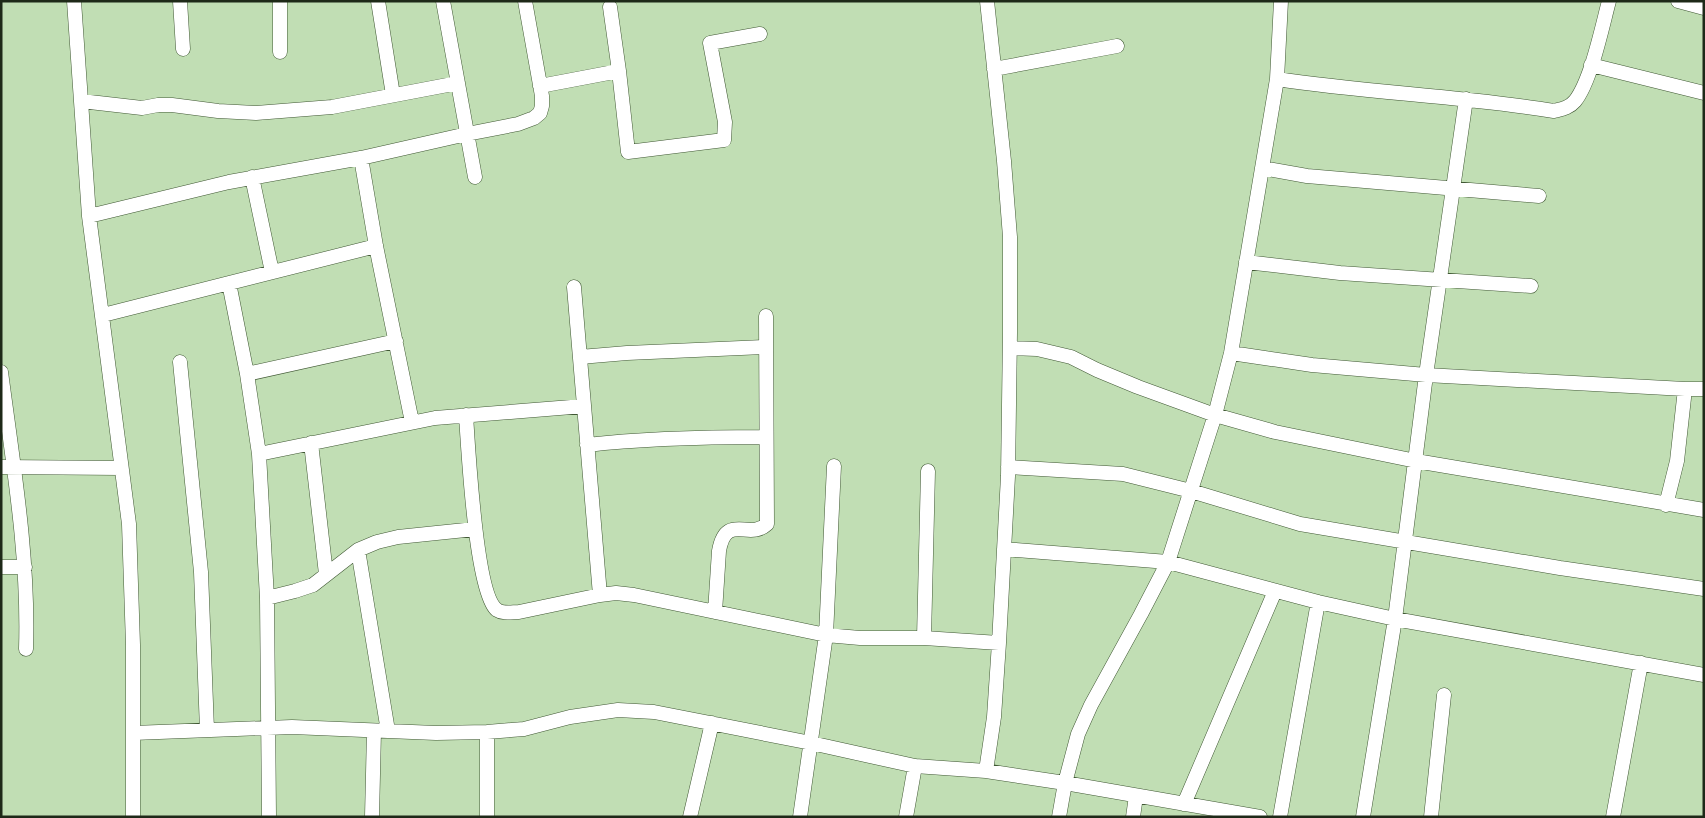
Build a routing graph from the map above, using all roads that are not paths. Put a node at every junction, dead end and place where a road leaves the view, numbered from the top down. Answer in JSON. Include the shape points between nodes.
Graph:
{"nodes":[{"id":1,"x":74,"y":1,"type":"edge"},
{"id":2,"x":180,"y":1,"type":"edge"},
{"id":3,"x":280,"y":1,"type":"edge"},
{"id":4,"x":378,"y":1,"type":"edge"},
{"id":5,"x":443,"y":1,"type":"edge"},
{"id":6,"x":525,"y":1,"type":"edge"},
{"id":7,"x":987,"y":1,"type":"edge"},
{"id":8,"x":1281,"y":1,"type":"edge"},
{"id":9,"x":1609,"y":1,"type":"edge"},
{"id":10,"x":1678,"y":1,"type":"edge"},
{"id":11,"x":610,"y":7,"type":"dead end"},
{"id":12,"x":1704,"y":8,"type":"edge"},
{"id":13,"x":760,"y":34,"type":"dead end"},
{"id":14,"x":1117,"y":46,"type":"dead end"},
{"id":15,"x":183,"y":50,"type":"dead end"},
{"id":16,"x":280,"y":52,"type":"dead end"},
{"id":17,"x":994,"y":69,"type":"junction"},
{"id":18,"x":1589,"y":70,"type":"junction"},
{"id":19,"x":619,"y":71,"type":"junction"},
{"id":20,"x":1277,"y":79,"type":"junction"},
{"id":21,"x":458,"y":83,"type":"junction"},
{"id":22,"x":540,"y":86,"type":"junction"},
{"id":23,"x":1704,"y":92,"type":"edge"},
{"id":24,"x":393,"y":95,"type":"junction"},
{"id":25,"x":1466,"y":99,"type":"junction"},
{"id":26,"x":81,"y":101,"type":"junction"},
{"id":27,"x":467,"y":134,"type":"junction"},
{"id":28,"x":360,"y":158,"type":"junction"},
{"id":29,"x":1262,"y":168,"type":"junction"},
{"id":30,"x":252,"y":177,"type":"junction"},
{"id":31,"x":475,"y":177,"type":"dead end"},
{"id":32,"x":1453,"y":189,"type":"junction"},
{"id":33,"x":1539,"y":196,"type":"dead end"},
{"id":34,"x":89,"y":216,"type":"junction"},
{"id":35,"x":376,"y":246,"type":"junction"},
{"id":36,"x":1246,"y":262,"type":"junction"},
{"id":37,"x":272,"y":272,"type":"junction"},
{"id":38,"x":1440,"y":280,"type":"junction"},
{"id":39,"x":229,"y":283,"type":"junction"},
{"id":40,"x":1531,"y":286,"type":"dead end"},
{"id":41,"x":574,"y":287,"type":"dead end"},
{"id":42,"x":103,"y":315,"type":"junction"},
{"id":43,"x":766,"y":316,"type":"dead end"},
{"id":44,"x":396,"y":342,"type":"junction"},
{"id":45,"x":766,"y":347,"type":"junction"},
{"id":46,"x":1010,"y":348,"type":"junction"},
{"id":47,"x":1231,"y":353,"type":"junction"},
{"id":48,"x":580,"y":357,"type":"junction"},
{"id":49,"x":180,"y":362,"type":"dead end"},
{"id":50,"x":1,"y":372,"type":"edge"},
{"id":51,"x":247,"y":374,"type":"junction"},
{"id":52,"x":1426,"y":376,"type":"junction"},
{"id":53,"x":1704,"y":388,"type":"edge"},
{"id":54,"x":1685,"y":389,"type":"junction"},
{"id":55,"x":584,"y":406,"type":"junction"},
{"id":56,"x":466,"y":415,"type":"junction"},
{"id":57,"x":1215,"y":415,"type":"junction"},
{"id":58,"x":412,"y":422,"type":"junction"},
{"id":59,"x":766,"y":437,"type":"junction"},
{"id":60,"x":311,"y":443,"type":"junction"},
{"id":61,"x":587,"y":444,"type":"junction"},
{"id":62,"x":259,"y":454,"type":"junction"},
{"id":63,"x":1416,"y":461,"type":"junction"},
{"id":64,"x":834,"y":466,"type":"dead end"},
{"id":65,"x":1008,"y":466,"type":"junction"},
{"id":66,"x":8,"y":467,"type":"edge"},
{"id":67,"x":121,"y":468,"type":"junction"},
{"id":68,"x":928,"y":471,"type":"dead end"},
{"id":69,"x":1191,"y":492,"type":"junction"},
{"id":70,"x":1666,"y":505,"type":"junction"},
{"id":71,"x":1704,"y":510,"type":"edge"},
{"id":72,"x":475,"y":529,"type":"junction"},
{"id":73,"x":1405,"y":542,"type":"junction"},
{"id":74,"x":1004,"y":549,"type":"junction"},
{"id":75,"x":358,"y":550,"type":"junction"},
{"id":76,"x":1168,"y":562,"type":"junction"},
{"id":77,"x":1,"y":567,"type":"edge"},
{"id":78,"x":25,"y":567,"type":"junction"},
{"id":79,"x":326,"y":574,"type":"junction"},
{"id":80,"x":1704,"y":589,"type":"edge"},
{"id":81,"x":1275,"y":591,"type":"junction"},
{"id":82,"x":600,"y":595,"type":"junction"},
{"id":83,"x":267,"y":598,"type":"junction"},
{"id":84,"x":1318,"y":602,"type":"junction"},
{"id":85,"x":714,"y":612,"type":"junction"},
{"id":86,"x":1395,"y":619,"type":"junction"},
{"id":87,"x":826,"y":635,"type":"junction"},
{"id":88,"x":924,"y":638,"type":"junction"},
{"id":89,"x":999,"y":643,"type":"junction"},
{"id":90,"x":26,"y":649,"type":"dead end"},
{"id":91,"x":1641,"y":663,"type":"junction"},
{"id":92,"x":1704,"y":675,"type":"edge"},
{"id":93,"x":1444,"y":695,"type":"dead end"},
{"id":94,"x":712,"y":723,"type":"junction"},
{"id":95,"x":269,"y":728,"type":"junction"},
{"id":96,"x":207,"y":730,"type":"junction"},
{"id":97,"x":374,"y":731,"type":"junction"},
{"id":98,"x":388,"y":731,"type":"junction"},
{"id":99,"x":487,"y":732,"type":"junction"},
{"id":100,"x":133,"y":733,"type":"junction"},
{"id":101,"x":811,"y":743,"type":"junction"},
{"id":102,"x":915,"y":766,"type":"junction"},
{"id":103,"x":986,"y":771,"type":"junction"},
{"id":104,"x":1065,"y":783,"type":"junction"},
{"id":105,"x":1136,"y":796,"type":"junction"},
{"id":106,"x":1184,"y":804,"type":"junction"},
{"id":107,"x":1212,"y":813,"type":"edge"},
{"id":108,"x":133,"y":817,"type":"edge"},
{"id":109,"x":269,"y":817,"type":"edge"},
{"id":110,"x":372,"y":817,"type":"edge"},
{"id":111,"x":487,"y":817,"type":"edge"},
{"id":112,"x":690,"y":817,"type":"edge"},
{"id":113,"x":800,"y":817,"type":"edge"},
{"id":114,"x":906,"y":817,"type":"edge"},
{"id":115,"x":1059,"y":817,"type":"edge"},
{"id":116,"x":1133,"y":817,"type":"edge"},
{"id":117,"x":1260,"y":817,"type":"edge"},
{"id":118,"x":1280,"y":817,"type":"edge"},
{"id":119,"x":1362,"y":817,"type":"edge"},
{"id":120,"x":1431,"y":817,"type":"edge"},
{"id":121,"x":1613,"y":817,"type":"edge"}],
"edges":[{"from":1,"to":26,"type":"street"},
{"from":2,"to":15,"type":"street"},
{"from":3,"to":16,"type":"street"},
{"from":4,"to":24,"type":"street"},
{"from":5,"to":21,"type":"street"},
{"from":6,"to":22,"type":"street"},
{"from":7,"to":17,"type":"street"},
{"from":8,"to":20,"type":"street"},
{"from":9,"to":18,"type":"street"},
{"from":10,"to":12,"type":"street"},
{"from":11,"to":19,"type":"street"},
{"from":13,"to":19,"type":"street","via":[[710,43],[725,122],[724,140],[628,152]]},
{"from":14,"to":17,"type":"street"},
{"from":17,"to":46,"type":"street","via":[[1010,237]]},
{"from":18,"to":23,"type":"street"},
{"from":18,"to":25,"type":"street","via":[[1574,102],[1566,108],[1554,110]]},
{"from":19,"to":22,"type":"street"},
{"from":20,"to":25,"type":"street","via":[[1353,90]]},
{"from":20,"to":29,"type":"street"},
{"from":21,"to":24,"type":"street"},
{"from":21,"to":27,"type":"street"},
{"from":22,"to":27,"type":"street","via":[[542,106],[534,118]]},
{"from":24,"to":26,"type":"street","via":[[332,106],[256,113],[172,105],[142,108]]},
{"from":25,"to":32,"type":"street"},
{"from":26,"to":34,"type":"street"},
{"from":27,"to":28,"type":"street"},
{"from":27,"to":31,"type":"street"},
{"from":28,"to":30,"type":"street"},
{"from":28,"to":35,"type":"street"},
{"from":29,"to":32,"type":"street","via":[[1306,176]]},
{"from":29,"to":36,"type":"street"},
{"from":30,"to":34,"type":"street"},
{"from":30,"to":37,"type":"street"},
{"from":32,"to":33,"type":"street"},
{"from":32,"to":38,"type":"street"},
{"from":34,"to":42,"type":"street"},
{"from":35,"to":37,"type":"street"},
{"from":35,"to":44,"type":"street"},
{"from":36,"to":38,"type":"street"},
{"from":36,"to":47,"type":"street"},
{"from":37,"to":39,"type":"street"},
{"from":38,"to":40,"type":"street"},
{"from":38,"to":52,"type":"street"},
{"from":39,"to":42,"type":"street"},
{"from":39,"to":51,"type":"street"},
{"from":41,"to":48,"type":"street"},
{"from":42,"to":67,"type":"street"},
{"from":43,"to":45,"type":"street"},
{"from":44,"to":51,"type":"street"},
{"from":44,"to":58,"type":"street"},
{"from":45,"to":48,"type":"street"},
{"from":45,"to":59,"type":"street"},
{"from":46,"to":57,"type":"street","via":[[1037,349],[1071,357],[1138,387]]},
{"from":46,"to":65,"type":"street"},
{"from":47,"to":52,"type":"street"},
{"from":47,"to":57,"type":"street"},
{"from":48,"to":55,"type":"street"},
{"from":49,"to":96,"type":"street","via":[[201,572]]},
{"from":50,"to":66,"type":"street"},
{"from":51,"to":62,"type":"street"},
{"from":52,"to":54,"type":"street"},
{"from":52,"to":63,"type":"street"},
{"from":53,"to":54,"type":"street"},
{"from":54,"to":70,"type":"street","via":[[1677,461]]},
{"from":55,"to":56,"type":"street"},
{"from":55,"to":61,"type":"street"},
{"from":56,"to":58,"type":"street"},
{"from":56,"to":72,"type":"street"},
{"from":57,"to":63,"type":"street","via":[[1275,432]]},
{"from":57,"to":69,"type":"street"},
{"from":58,"to":60,"type":"street"},
{"from":59,"to":61,"type":"street","via":[[668,438]]},
{"from":59,"to":85,"type":"street","via":[[767,524],[758,530],[725,533],[721,542]]},
{"from":60,"to":62,"type":"street"},
{"from":60,"to":79,"type":"street"},
{"from":61,"to":82,"type":"street"},
{"from":62,"to":83,"type":"street"},
{"from":63,"to":70,"type":"street"},
{"from":63,"to":73,"type":"street"},
{"from":64,"to":87,"type":"street"},
{"from":65,"to":69,"type":"street","via":[[1123,474]]},
{"from":65,"to":74,"type":"street"},
{"from":66,"to":67,"type":"street"},
{"from":66,"to":78,"type":"street"},
{"from":67,"to":100,"type":"street","via":[[130,534]]},
{"from":68,"to":88,"type":"street"},
{"from":69,"to":73,"type":"street","via":[[1300,524]]},
{"from":69,"to":76,"type":"street"},
{"from":70,"to":71,"type":"street"},
{"from":72,"to":75,"type":"street","via":[[398,537]]},
{"from":72,"to":82,"type":"street","via":[[487,594],[498,610],[519,612]]},
{"from":73,"to":80,"type":"street"},
{"from":73,"to":86,"type":"street"},
{"from":74,"to":76,"type":"street"},
{"from":74,"to":89,"type":"street"},
{"from":75,"to":79,"type":"street"},
{"from":75,"to":98,"type":"street"},
{"from":76,"to":81,"type":"street"},
{"from":76,"to":104,"type":"street","via":[[1090,705],[1078,734]]},
{"from":77,"to":78,"type":"street"},
{"from":78,"to":90,"type":"street"},
{"from":79,"to":83,"type":"street","via":[[313,585]]},
{"from":81,"to":84,"type":"street"},
{"from":81,"to":106,"type":"street"},
{"from":82,"to":85,"type":"street","via":[[634,595]]},
{"from":83,"to":95,"type":"street"},
{"from":84,"to":86,"type":"street"},
{"from":84,"to":118,"type":"street"},
{"from":85,"to":87,"type":"street"},
{"from":86,"to":91,"type":"street"},
{"from":86,"to":119,"type":"street"},
{"from":87,"to":88,"type":"street"},
{"from":87,"to":101,"type":"street"},
{"from":88,"to":89,"type":"street"},
{"from":89,"to":103,"type":"street","via":[[994,717]]},
{"from":91,"to":92,"type":"street"},
{"from":91,"to":121,"type":"street"},
{"from":93,"to":120,"type":"street"},
{"from":94,"to":99,"type":"street","via":[[654,712],[618,710],[570,717],[524,729]]},
{"from":94,"to":101,"type":"street"},
{"from":94,"to":112,"type":"street"},
{"from":95,"to":96,"type":"street"},
{"from":95,"to":97,"type":"street"},
{"from":95,"to":109,"type":"street"},
{"from":96,"to":100,"type":"street"},
{"from":97,"to":98,"type":"street"},
{"from":97,"to":110,"type":"street"},
{"from":98,"to":99,"type":"street"},
{"from":99,"to":111,"type":"street"},
{"from":100,"to":108,"type":"street"},
{"from":101,"to":102,"type":"street"},
{"from":101,"to":113,"type":"street"},
{"from":102,"to":103,"type":"street"},
{"from":102,"to":114,"type":"street"},
{"from":103,"to":104,"type":"street"},
{"from":104,"to":105,"type":"street"},
{"from":104,"to":115,"type":"street"},
{"from":105,"to":106,"type":"street"},
{"from":105,"to":116,"type":"street"},
{"from":106,"to":107,"type":"street"},
{"from":107,"to":117,"type":"street"}]}
